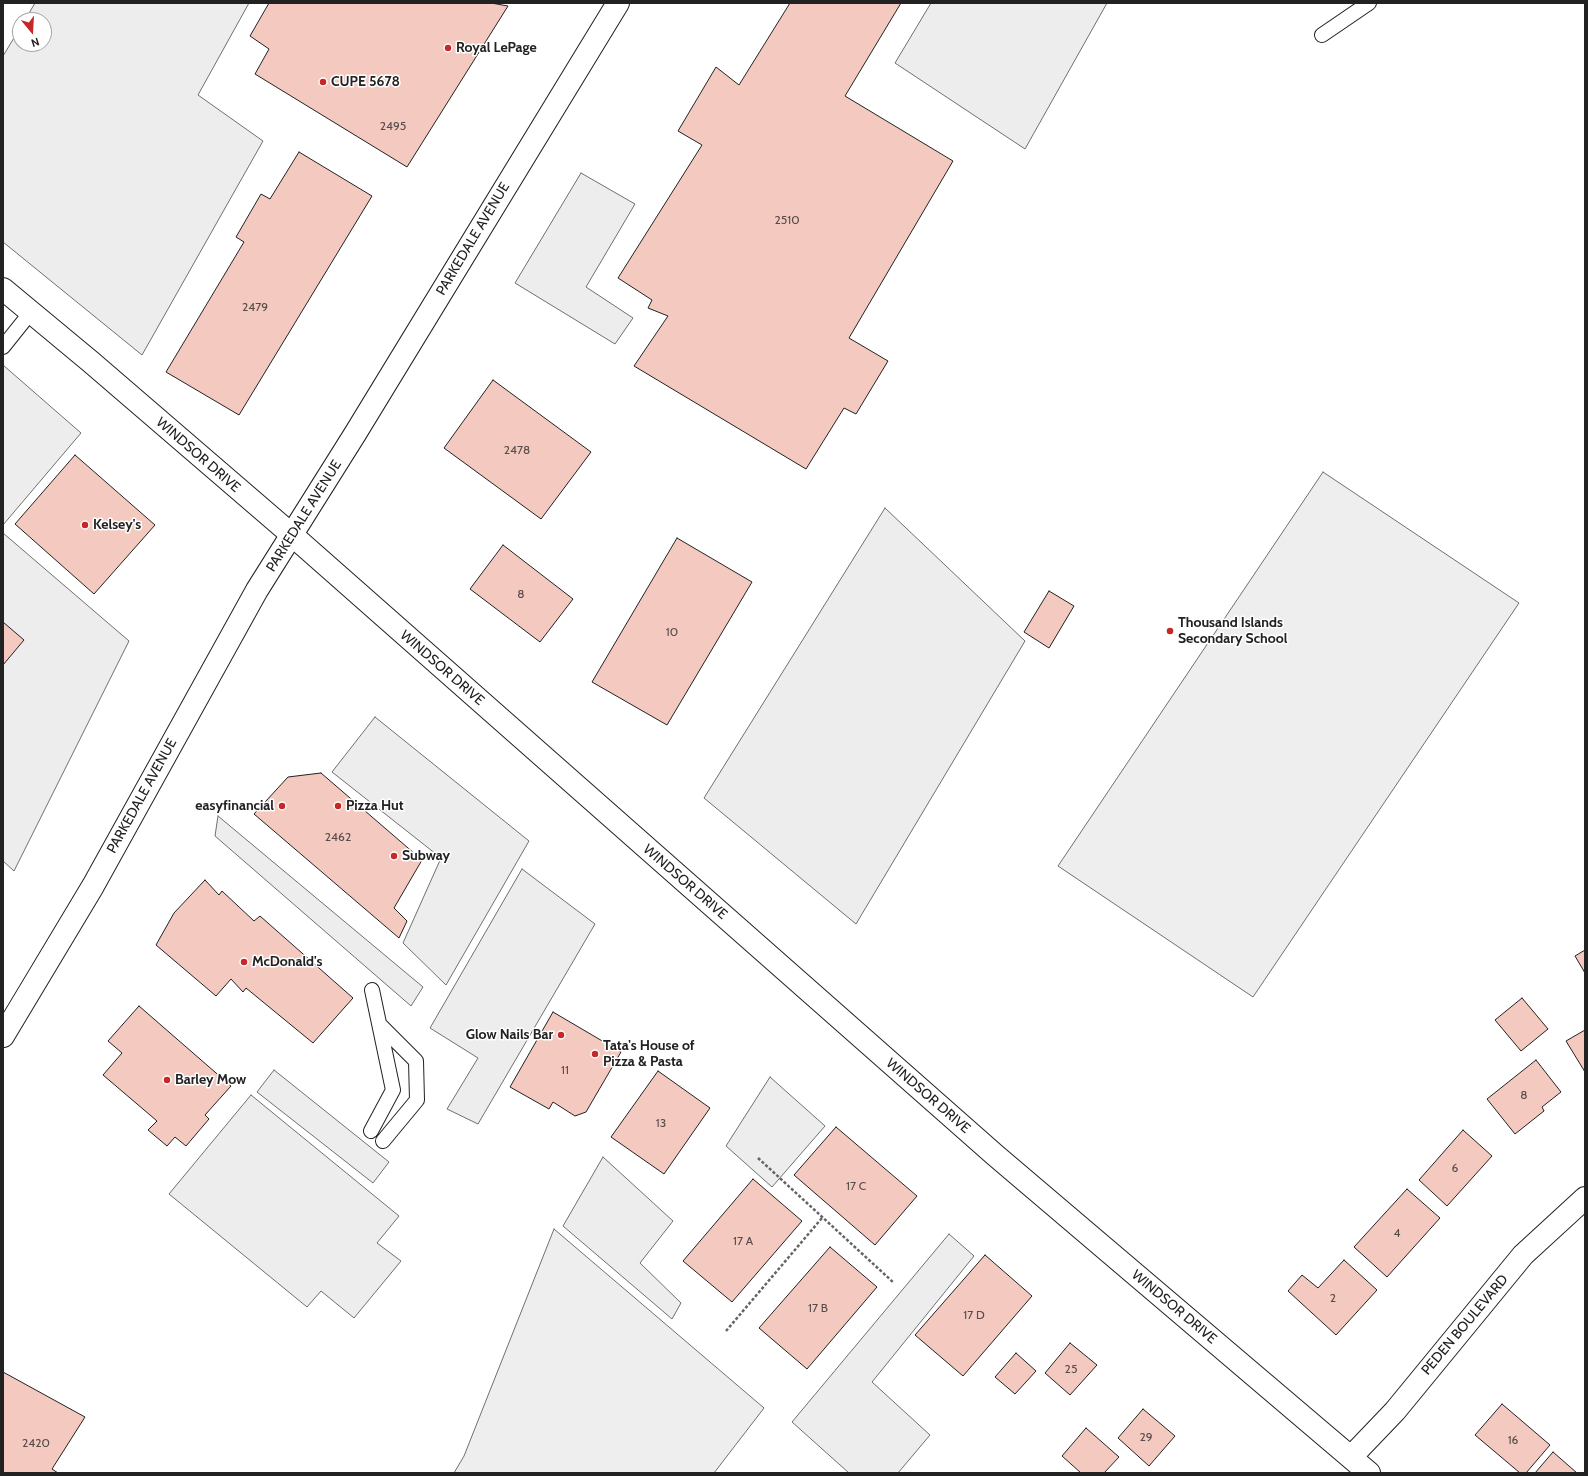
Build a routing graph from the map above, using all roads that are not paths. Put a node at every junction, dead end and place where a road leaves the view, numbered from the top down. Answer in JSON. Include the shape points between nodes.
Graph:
{"nodes":[{"id":1,"x":618,"y":3,"type":"edge"},
{"id":2,"x":1369,"y":3,"type":"edge"},
{"id":3,"x":1322,"y":35,"type":"dead end"},
{"id":4,"x":3,"y":289,"type":"edge"},
{"id":5,"x":31,"y":312,"type":"junction"},
{"id":6,"x":3,"y":347,"type":"edge"},
{"id":7,"x":292,"y":535,"type":"junction"},
{"id":8,"x":372,"y":990,"type":"dead end"},
{"id":9,"x":380,"y":1025,"type":"junction"},
{"id":10,"x":3,"y":1036,"type":"edge"},
{"id":11,"x":371,"y":1131,"type":"dead end"},
{"id":12,"x":383,"y":1141,"type":"dead end"},
{"id":13,"x":1585,"y":1198,"type":"edge"},
{"id":14,"x":1351,"y":1457,"type":"junction"},
{"id":15,"x":1369,"y":1473,"type":"edge"}],
"edges":[{"from":1,"to":7,"type":"street","name":"PARKEDALE AVENUE"},
{"from":2,"to":3,"type":"lane"},
{"from":4,"to":5,"type":"street","name":"WINDSOR DRIVE"},
{"from":5,"to":6,"type":"lane"},
{"from":5,"to":7,"type":"street","name":"WINDSOR DRIVE"},
{"from":7,"to":10,"type":"street","name":"PARKEDALE AVENUE","via":[[257,590],[93,886]]},
{"from":7,"to":14,"type":"street","name":"WINDSOR DRIVE","via":[[995,1154]]},
{"from":8,"to":9,"type":"lane"},
{"from":9,"to":11,"type":"lane","via":[[393,1090]]},
{"from":9,"to":12,"type":"lane","via":[[416,1061],[417,1069],[417,1100]]},
{"from":13,"to":14,"type":"street","name":"PEDEN BOULEVARD","via":[[1523,1255],[1394,1411]]},
{"from":14,"to":15,"type":"street","name":"WINDSOR DRIVE"}]}
